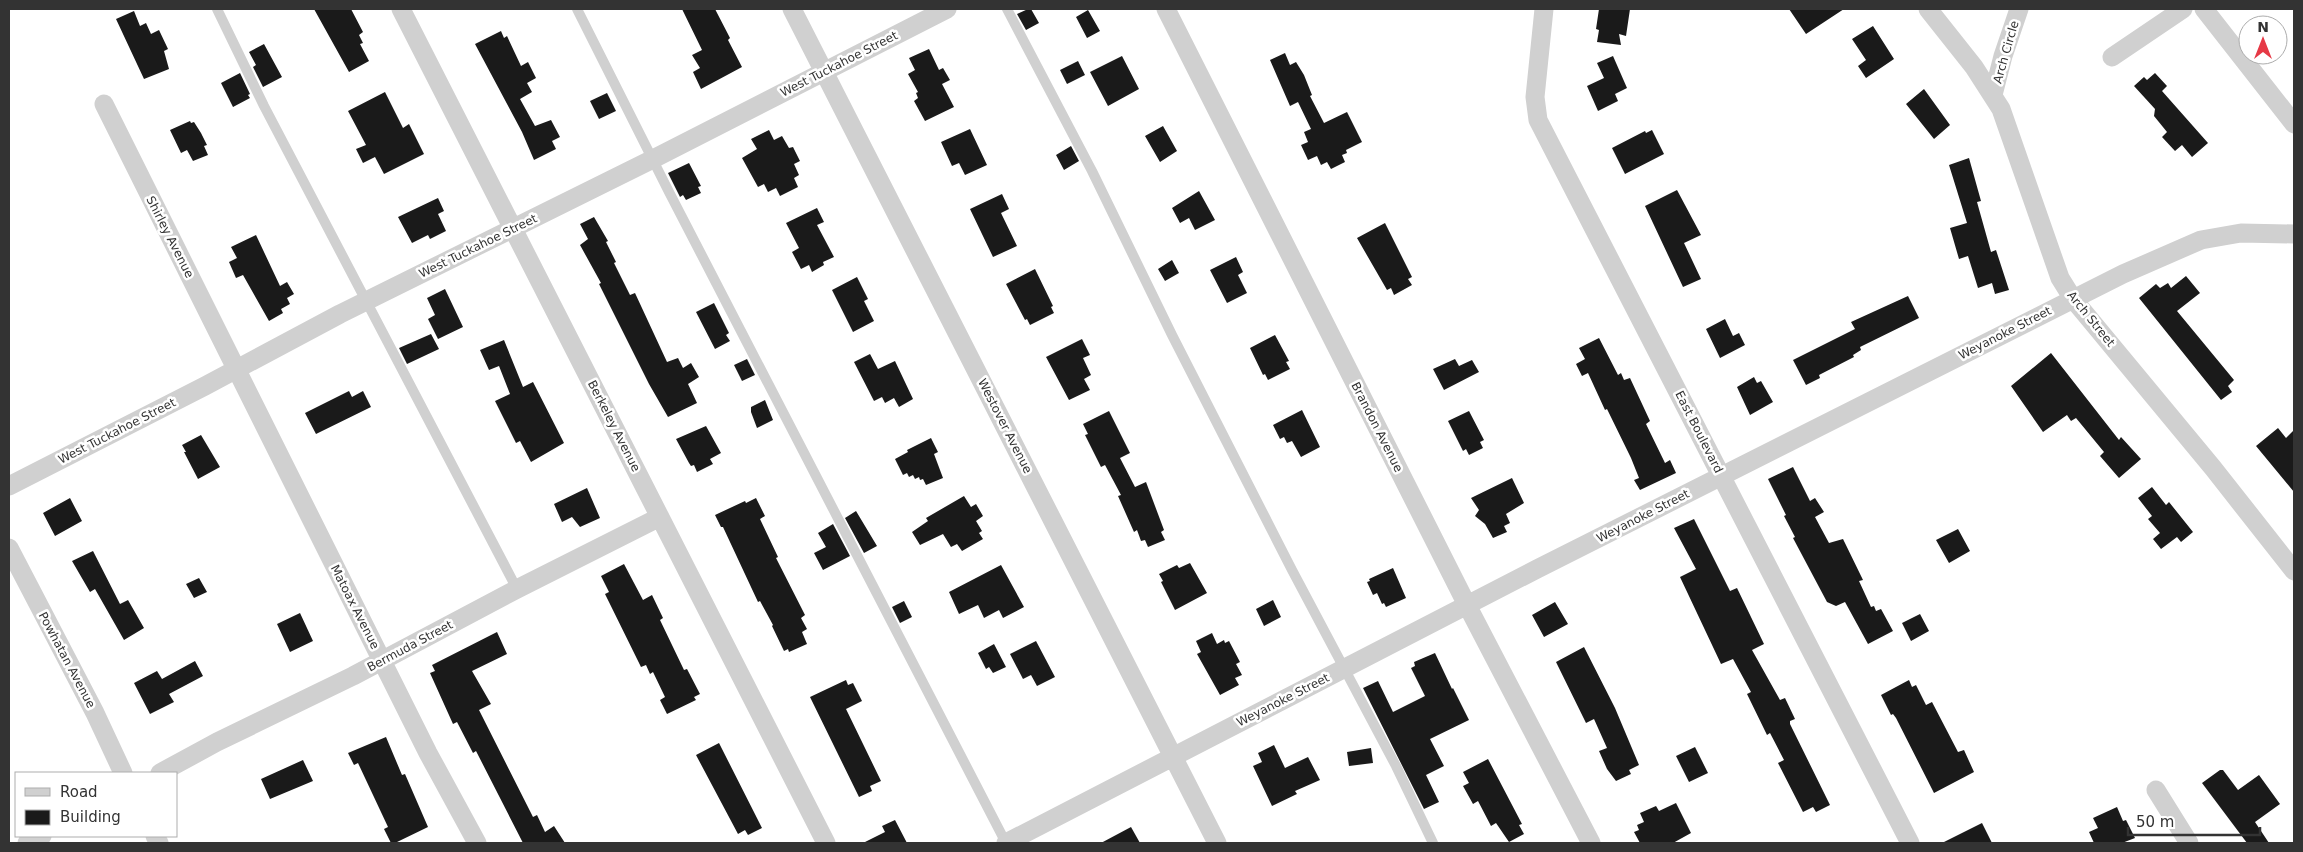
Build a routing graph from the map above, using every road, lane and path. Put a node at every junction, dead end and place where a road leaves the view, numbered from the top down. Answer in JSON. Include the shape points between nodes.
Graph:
{"nodes":[{"id":1,"x":217,"y":9,"type":"edge"},
{"id":2,"x":401,"y":9,"type":"edge"},
{"id":3,"x":578,"y":9,"type":"edge"},
{"id":4,"x":792,"y":9,"type":"edge"},
{"id":5,"x":947,"y":9,"type":"edge"},
{"id":6,"x":1007,"y":9,"type":"edge"},
{"id":7,"x":1166,"y":9,"type":"edge"},
{"id":8,"x":1544,"y":9,"type":"edge"},
{"id":9,"x":1928,"y":9,"type":"edge"},
{"id":10,"x":2018,"y":9,"type":"edge"},
{"id":11,"x":2182,"y":9,"type":"edge"},
{"id":12,"x":2204,"y":9,"type":"edge"},
{"id":13,"x":2112,"y":57,"type":"dead end"},
{"id":14,"x":824,"y":71,"type":"junction"},
{"id":15,"x":1993,"y":95,"type":"junction"},
{"id":16,"x":104,"y":104,"type":"dead end"},
{"id":17,"x":2294,"y":124,"type":"edge"},
{"id":18,"x":653,"y":159,"type":"junction"},
{"id":19,"x":514,"y":228,"type":"junction"},
{"id":20,"x":2294,"y":234,"type":"edge"},
{"id":21,"x":2073,"y":299,"type":"junction"},
{"id":22,"x":366,"y":301,"type":"junction"},
{"id":23,"x":236,"y":369,"type":"junction"},
{"id":24,"x":1722,"y":476,"type":"junction"},
{"id":25,"x":9,"y":486,"type":"edge"},
{"id":26,"x":660,"y":517,"type":"junction"},
{"id":27,"x":9,"y":548,"type":"edge"},
{"id":28,"x":2294,"y":572,"type":"edge"},
{"id":29,"x":517,"y":589,"type":"junction"},
{"id":30,"x":1468,"y":605,"type":"junction"},
{"id":31,"x":382,"y":661,"type":"junction"},
{"id":32,"x":1344,"y":669,"type":"junction"},
{"id":33,"x":1173,"y":757,"type":"junction"},
{"id":34,"x":124,"y":772,"type":"edge"},
{"id":35,"x":162,"y":772,"type":"edge"},
{"id":36,"x":2156,"y":790,"type":"dead end"},
{"id":37,"x":40,"y":837,"type":"edge"},
{"id":38,"x":27,"y":843,"type":"edge"},
{"id":39,"x":477,"y":843,"type":"edge"},
{"id":40,"x":826,"y":843,"type":"edge"},
{"id":41,"x":1006,"y":843,"type":"edge"},
{"id":42,"x":1217,"y":843,"type":"edge"},
{"id":43,"x":1433,"y":843,"type":"edge"},
{"id":44,"x":1591,"y":843,"type":"edge"},
{"id":45,"x":1910,"y":843,"type":"edge"},
{"id":46,"x":2188,"y":843,"type":"edge"}],
"edges":[{"from":1,"to":22,"type":"lane"},
{"from":2,"to":19,"type":"street","name":"Berkeley Avenue"},
{"from":3,"to":18,"type":"lane"},
{"from":4,"to":14,"type":"street","name":"Westover Avenue"},
{"from":5,"to":14,"type":"street","name":"West Tuckahoe Street"},
{"from":6,"to":32,"type":"lane"},
{"from":7,"to":30,"type":"street","name":"Brandon Avenue"},
{"from":8,"to":24,"type":"street","name":"East Boulevard","via":[[1535,97],[1538,120]]},
{"from":9,"to":15,"type":"street","name":"Arch Street"},
{"from":10,"to":15,"type":"street","name":"Arch Circle"},
{"from":11,"to":13,"type":"street"},
{"from":12,"to":17,"type":"street"},
{"from":14,"to":18,"type":"street","name":"West Tuckahoe Street"},
{"from":14,"to":33,"type":"street","name":"Westover Avenue"},
{"from":15,"to":21,"type":"street","name":"Arch Street","via":[[2011,134],[2060,278]]},
{"from":16,"to":23,"type":"street","name":"Shirley Avenue"},
{"from":18,"to":19,"type":"street","name":"West Tuckahoe Street"},
{"from":18,"to":41,"type":"lane"},
{"from":19,"to":22,"type":"street","name":"West Tuckahoe Street"},
{"from":19,"to":26,"type":"street","name":"Berkeley Avenue"},
{"from":20,"to":21,"type":"street","name":"Weyanoke Street","via":[[2241,233],[2201,240]]},
{"from":21,"to":24,"type":"street","name":"Weyanoke Street"},
{"from":21,"to":28,"type":"street","name":"Arch Street"},
{"from":22,"to":23,"type":"street","name":"West Tuckahoe Street"},
{"from":22,"to":29,"type":"lane"},
{"from":23,"to":25,"type":"street","name":"West Tuckahoe Street"},
{"from":23,"to":31,"type":"street","name":"Matoax Avenue"},
{"from":24,"to":30,"type":"street","name":"Weyanoke Street"},
{"from":24,"to":45,"type":"street","name":"East Boulevard"},
{"from":26,"to":29,"type":"street","name":"Bermuda Street"},
{"from":26,"to":40,"type":"street","name":"Berkeley Avenue"},
{"from":27,"to":34,"type":"street","name":"Powhatan Avenue"},
{"from":29,"to":31,"type":"street","name":"Bermuda Street"},
{"from":30,"to":32,"type":"street","name":"Weyanoke Street"},
{"from":30,"to":44,"type":"street","name":"Brandon Avenue"},
{"from":31,"to":35,"type":"street","name":"Bermuda Street"},
{"from":31,"to":39,"type":"street","name":"Matoax Avenue"},
{"from":32,"to":33,"type":"street","name":"Weyanoke Street"},
{"from":32,"to":43,"type":"lane"},
{"from":33,"to":41,"type":"street","name":"Weyanoke Street"},
{"from":33,"to":42,"type":"street","name":"Westover Avenue"},
{"from":36,"to":46,"type":"street"},
{"from":37,"to":38,"type":"street"}]}
